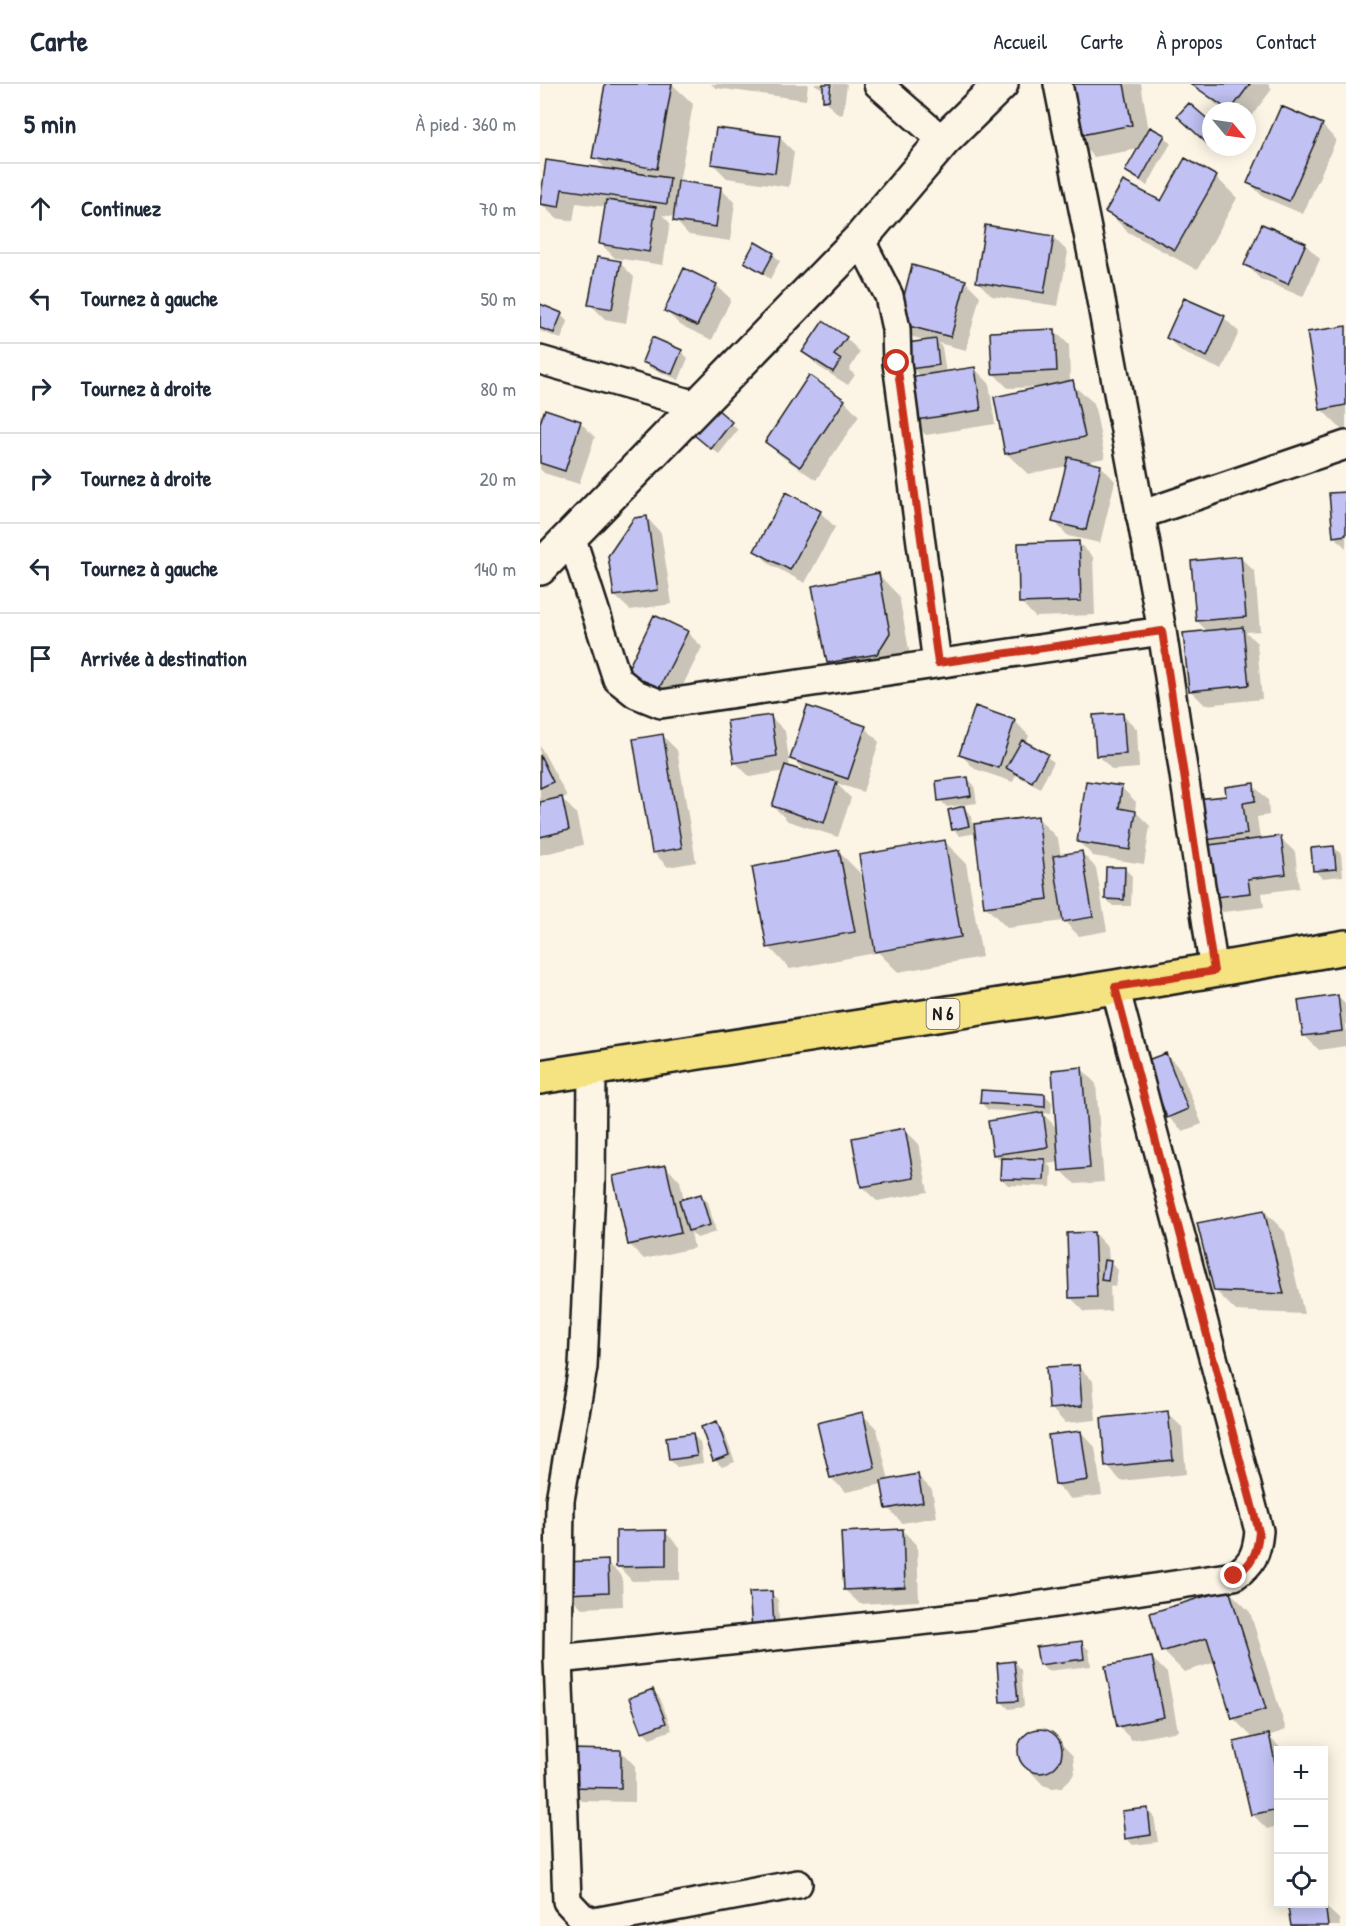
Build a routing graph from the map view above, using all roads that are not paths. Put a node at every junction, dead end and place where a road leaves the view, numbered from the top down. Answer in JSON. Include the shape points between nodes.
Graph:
{"nodes":[{"id":1,"x":878,"y":84,"type":"edge"},
{"id":2,"x":1001,"y":84,"type":"edge"},
{"id":3,"x":1058,"y":84,"type":"edge"},
{"id":4,"x":943,"y":141,"type":"junction"},
{"id":5,"x":860,"y":239,"type":"junction"},
{"id":6,"x":540,"y":360,"type":"edge"},
{"id":7,"x":696,"y":405,"type":"junction"},
{"id":8,"x":1346,"y":445,"type":"edge"},
{"id":9,"x":1140,"y":515,"type":"junction"},
{"id":10,"x":572,"y":536,"type":"junction"},
{"id":11,"x":540,"y":568,"type":"edge"},
{"id":12,"x":1162,"y":631,"type":"junction"},
{"id":13,"x":938,"y":663,"type":"junction"},
{"id":14,"x":1346,"y":947,"type":"edge"},
{"id":15,"x":1214,"y":971,"type":"junction"},
{"id":16,"x":1115,"y":987,"type":"junction"},
{"id":17,"x":592,"y":1069,"type":"junction"},
{"id":18,"x":540,"y":1077,"type":"edge"},
{"id":19,"x":558,"y":1659,"type":"junction"},
{"id":20,"x":798,"y":1884,"type":"dead end"}],
"edges":[{"from":1,"to":4,"type":"street"},
{"from":2,"to":4,"type":"street"},
{"from":3,"to":9,"type":"street"},
{"from":4,"to":5,"type":"street"},
{"from":5,"to":7,"type":"street"},
{"from":5,"to":13,"type":"street","via":[[889,296],[896,329],[897,363]]},
{"from":6,"to":7,"type":"street"},
{"from":7,"to":10,"type":"street"},
{"from":8,"to":9,"type":"street"},
{"from":9,"to":12,"type":"street"},
{"from":10,"to":11,"type":"street"},
{"from":10,"to":13,"type":"street","via":[[617,679],[636,694],[661,704]]},
{"from":12,"to":13,"type":"street"},
{"from":12,"to":15,"type":"street"},
{"from":14,"to":15,"type":"main road","number":"N 6"},
{"from":15,"to":16,"type":"main road","number":"N 6"},
{"from":16,"to":17,"type":"main road","number":"N 6"},
{"from":16,"to":19,"type":"street","via":[[1259,1532],[1257,1552],[1248,1567],[1234,1576],[976,1615]]},
{"from":17,"to":18,"type":"main road","number":"N 6"},
{"from":17,"to":19,"type":"street","via":[[583,1367],[560,1500]]},
{"from":19,"to":20,"type":"street","via":[[567,1901],[582,1917],[594,1922]]}]}
